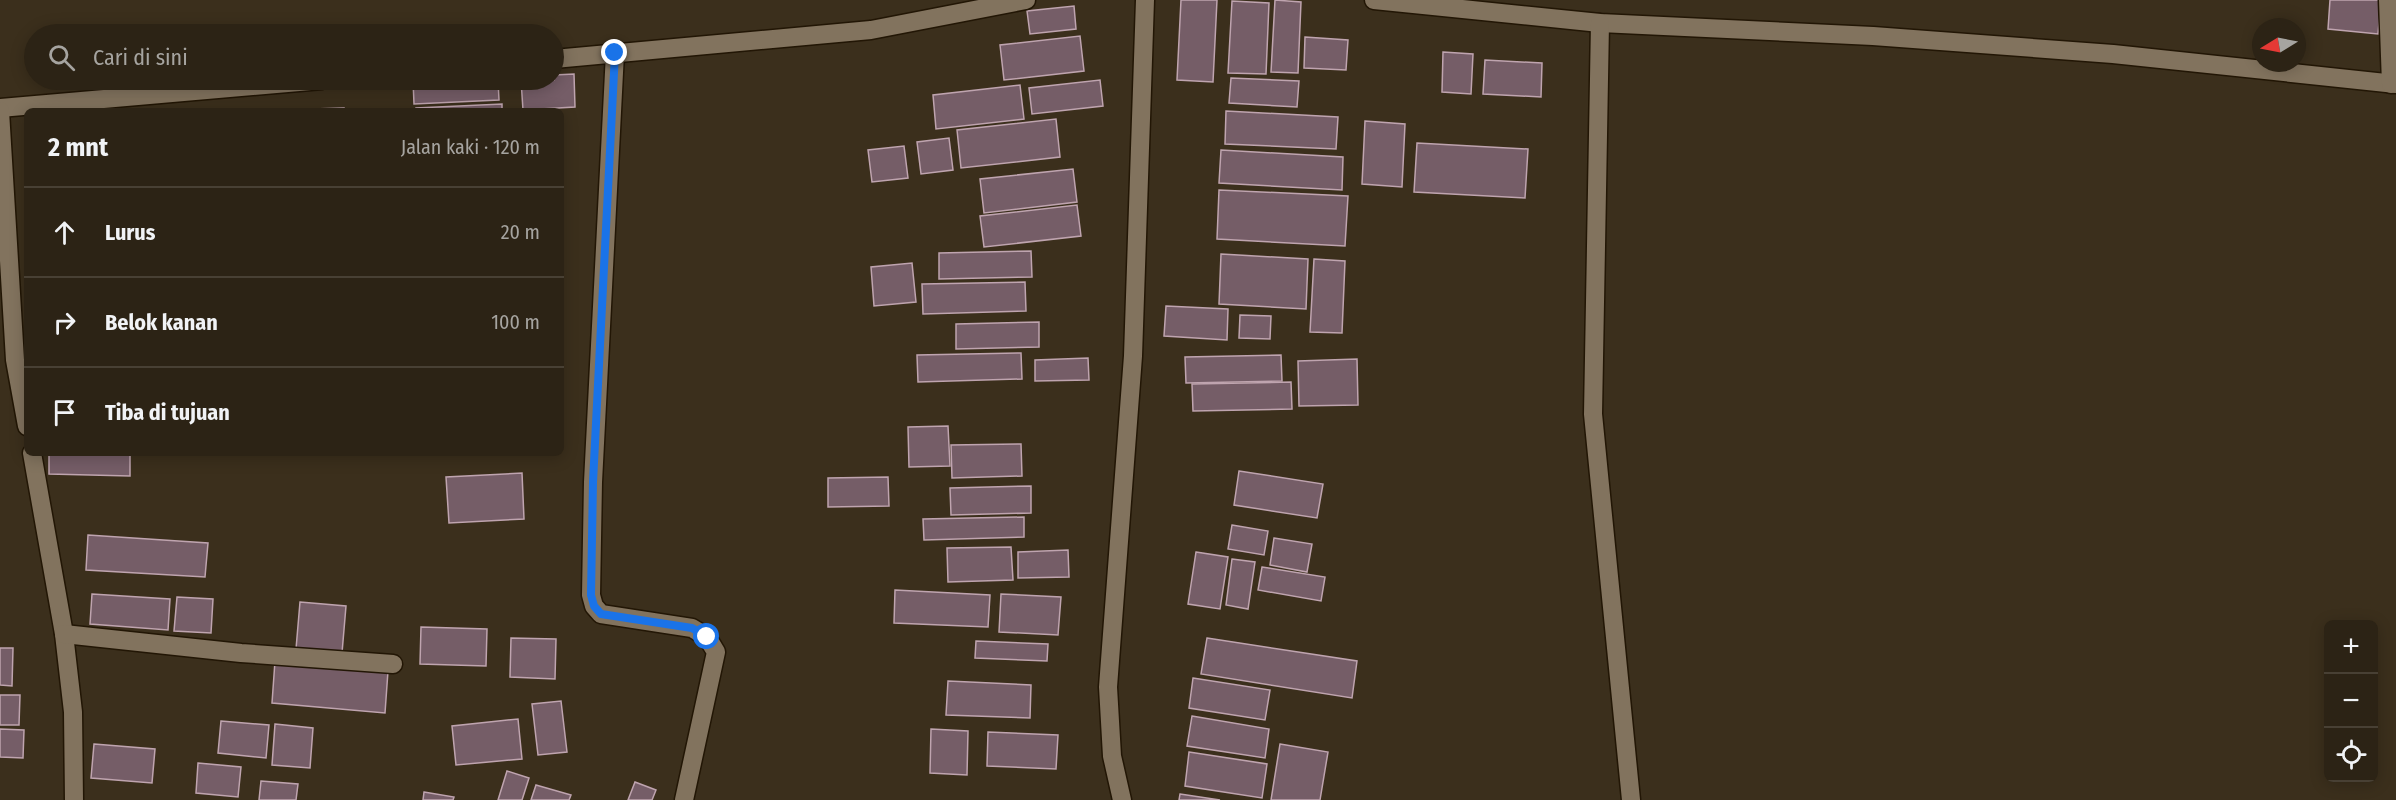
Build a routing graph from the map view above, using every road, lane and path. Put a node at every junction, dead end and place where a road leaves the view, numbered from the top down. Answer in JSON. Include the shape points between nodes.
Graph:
{"nodes":[{"id":1,"x":1026,"y":0,"type":"edge"},
{"id":2,"x":1145,"y":0,"type":"edge"},
{"id":3,"x":1374,"y":0,"type":"edge"},
{"id":4,"x":2388,"y":0,"type":"edge"},
{"id":5,"x":1600,"y":23,"type":"junction"},
{"id":6,"x":615,"y":53,"type":"junction"},
{"id":7,"x":564,"y":58,"type":"edge"},
{"id":8,"x":2393,"y":84,"type":"edge"},
{"id":9,"x":215,"y":90,"type":"edge"},
{"id":10,"x":0,"y":110,"type":"edge"},
{"id":11,"x":24,"y":410,"type":"edge"},
{"id":12,"x":33,"y":456,"type":"edge"},
{"id":13,"x":64,"y":634,"type":"junction"},
{"id":14,"x":393,"y":664,"type":"dead end"},
{"id":15,"x":74,"y":800,"type":"edge"},
{"id":16,"x":684,"y":800,"type":"edge"},
{"id":17,"x":1122,"y":800,"type":"edge"},
{"id":18,"x":1631,"y":800,"type":"edge"}],
"edges":[{"from":1,"to":6,"type":"street","via":[[871,30]]},
{"from":2,"to":17,"type":"street","via":[[1133,356],[1108,687],[1112,756]]},
{"from":3,"to":5,"type":"street"},
{"from":4,"to":8,"type":"street"},
{"from":5,"to":8,"type":"street","via":[[1873,36],[2102,54]]},
{"from":5,"to":18,"type":"street","via":[[1593,414]]},
{"from":6,"to":7,"type":"street"},
{"from":6,"to":16,"type":"street","via":[[593,482],[591,595],[601,614],[692,628],[707,637],[716,652]]},
{"from":9,"to":10,"type":"street"},
{"from":10,"to":11,"type":"street","via":[[15,360]]},
{"from":12,"to":13,"type":"street"},
{"from":13,"to":14,"type":"street"},
{"from":13,"to":15,"type":"street","via":[[73,712]]}]}
